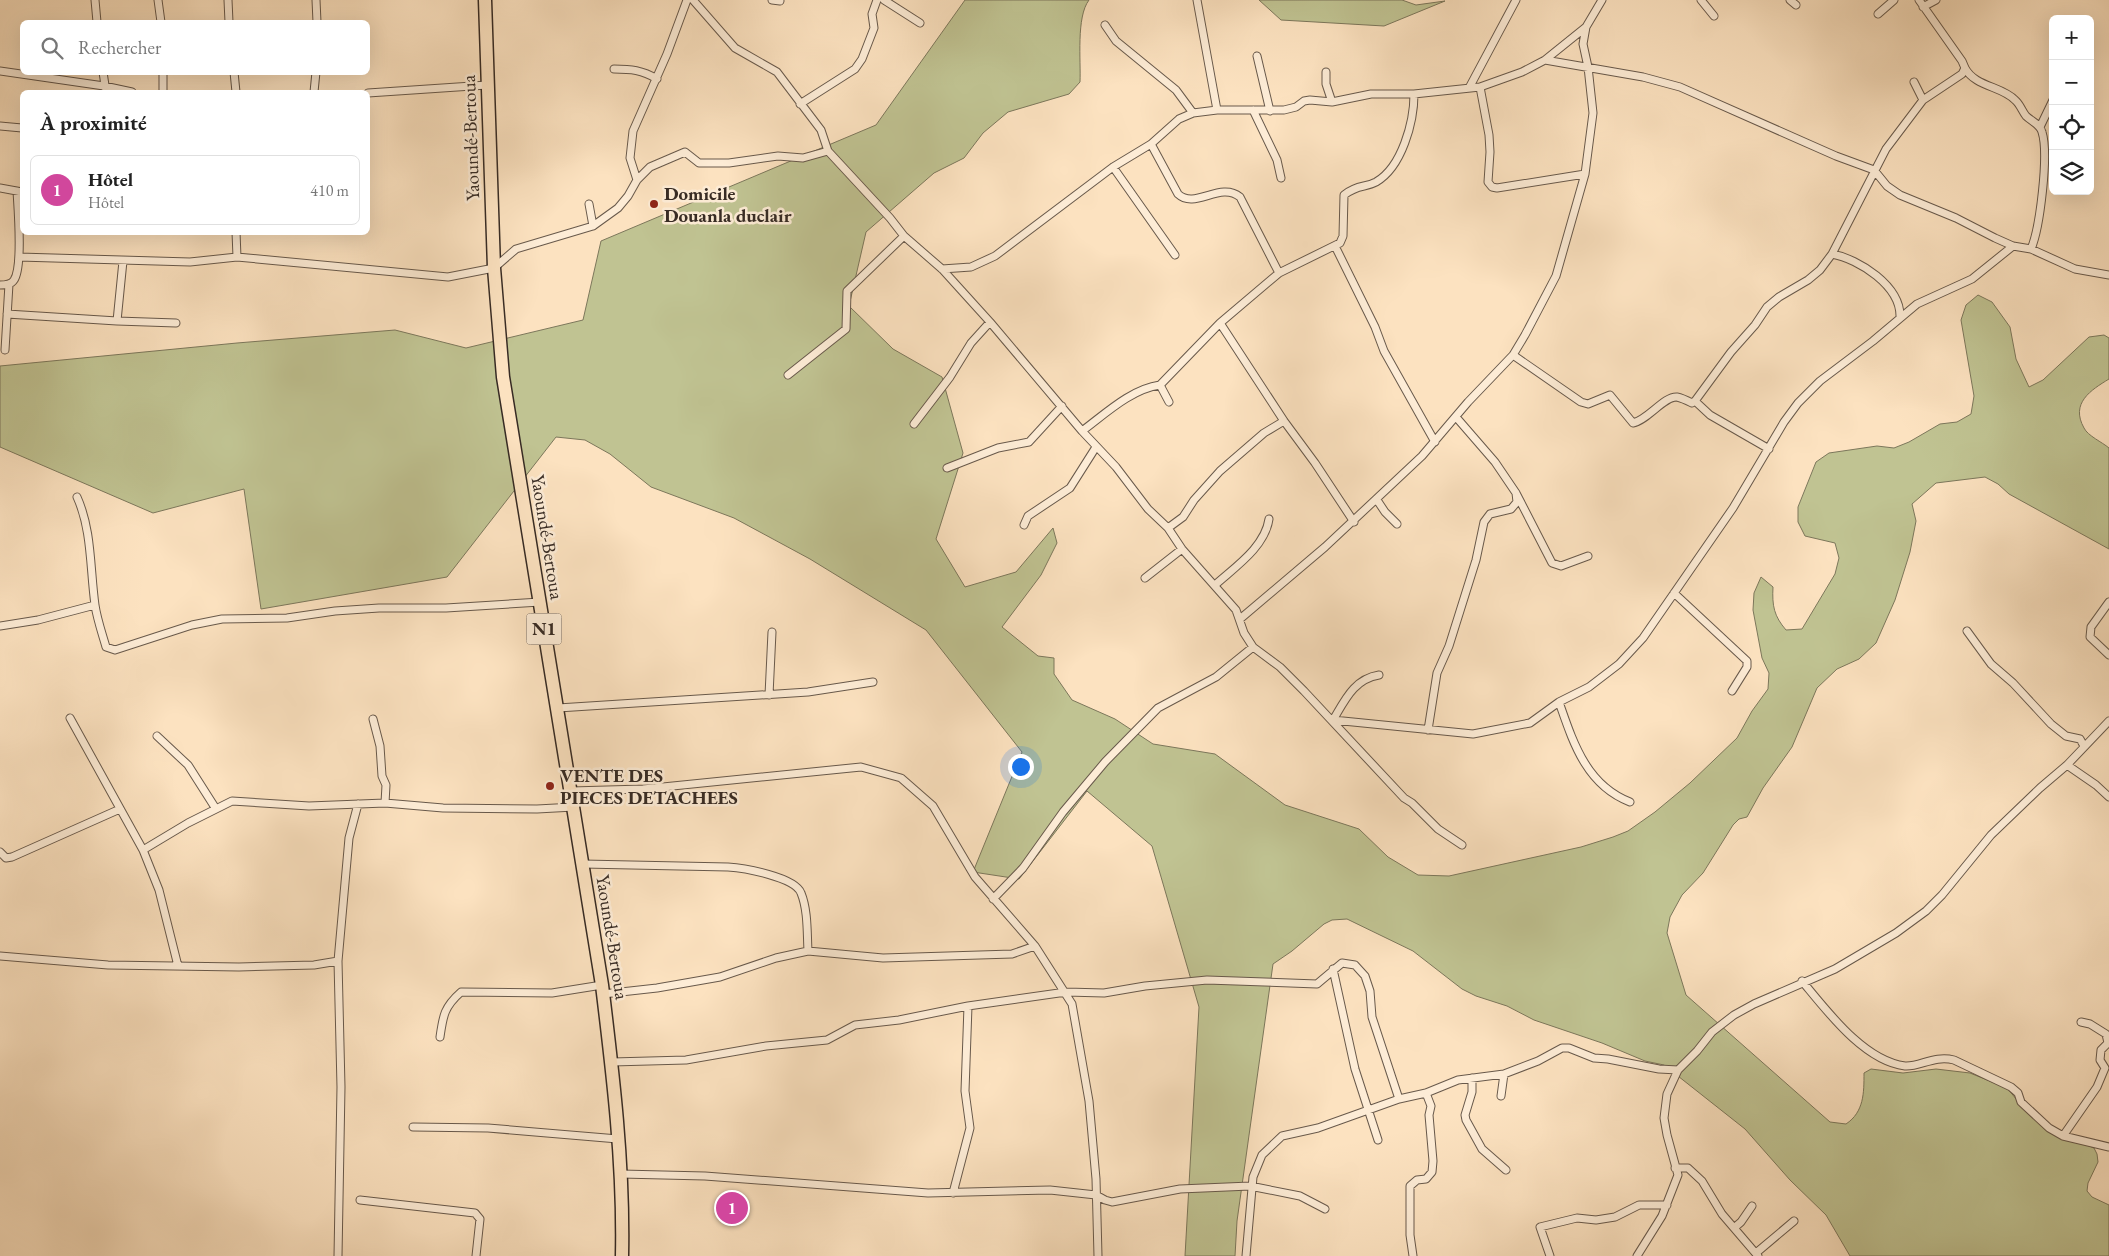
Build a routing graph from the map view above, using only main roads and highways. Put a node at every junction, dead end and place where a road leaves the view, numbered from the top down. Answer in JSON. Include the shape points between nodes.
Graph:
{"nodes":[{"id":1,"x":485,"y":0,"type":"edge"},
{"id":2,"x":622,"y":1256,"type":"edge"}],
"edges":[{"from":1,"to":2,"type":"highway","name":"Yaoundé-Bertoua","number":"N1","via":[[494,268],[503,377],[603,989],[621,1174]]}]}
